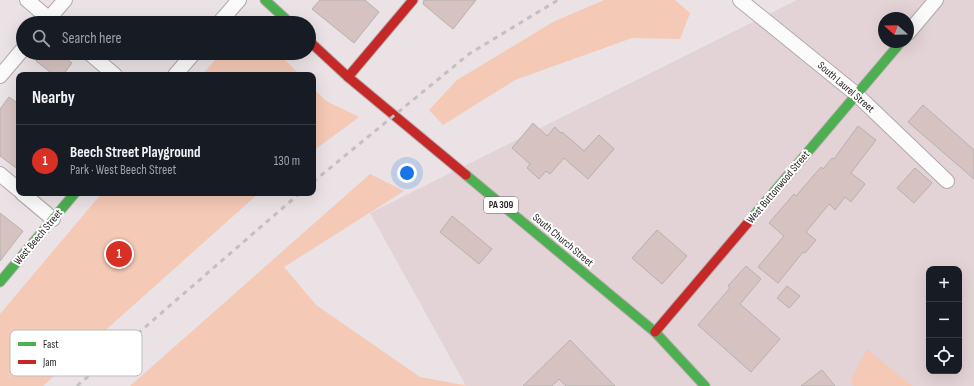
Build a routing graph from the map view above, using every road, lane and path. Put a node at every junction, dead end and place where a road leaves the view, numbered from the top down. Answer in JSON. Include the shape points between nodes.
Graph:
{"nodes":[{"id":1,"x":27,"y":0,"type":"edge"},
{"id":2,"x":65,"y":0,"type":"edge"},
{"id":3,"x":239,"y":0,"type":"edge"},
{"id":4,"x":265,"y":0,"type":"edge"},
{"id":5,"x":413,"y":0,"type":"edge"},
{"id":6,"x":740,"y":0,"type":"edge"},
{"id":7,"x":936,"y":0,"type":"edge"},
{"id":8,"x":43,"y":16,"type":"edge"},
{"id":9,"x":53,"y":16,"type":"edge"},
{"id":10,"x":225,"y":16,"type":"edge"},
{"id":11,"x":282,"y":16,"type":"edge"},
{"id":12,"x":914,"y":26,"type":"edge"},
{"id":13,"x":316,"y":47,"type":"edge"},
{"id":14,"x":896,"y":48,"type":"edge"},
{"id":15,"x":16,"y":57,"type":"edge"},
{"id":16,"x":97,"y":60,"type":"edge"},
{"id":17,"x":188,"y":60,"type":"edge"},
{"id":18,"x":111,"y":72,"type":"edge"},
{"id":19,"x":178,"y":72,"type":"edge"},
{"id":20,"x":0,"y":76,"type":"edge"},
{"id":21,"x":348,"y":77,"type":"junction"},
{"id":22,"x":856,"y":94,"type":"junction"},
{"id":23,"x":0,"y":174,"type":"edge"},
{"id":24,"x":947,"y":181,"type":"dead end"},
{"id":25,"x":16,"y":187,"type":"edge"},
{"id":26,"x":26,"y":196,"type":"edge"},
{"id":27,"x":72,"y":196,"type":"edge"},
{"id":28,"x":53,"y":219,"type":"junction"},
{"id":29,"x":0,"y":282,"type":"edge"},
{"id":30,"x":655,"y":332,"type":"junction"},
{"id":31,"x":705,"y":386,"type":"edge"}],
"edges":[{"from":1,"to":8,"type":"street"},
{"from":2,"to":9,"type":"street"},
{"from":3,"to":10,"type":"street"},
{"from":4,"to":11,"type":"main road"},
{"from":5,"to":21,"type":"main road"},
{"from":6,"to":22,"type":"street","name":"South Laurel Street"},
{"from":7,"to":12,"type":"street"},
{"from":13,"to":21,"type":"main road","name":"South Church Street","number":"PA 309"},
{"from":14,"to":22,"type":"main road","name":"West Buttonwood Street"},
{"from":15,"to":20,"type":"street"},
{"from":16,"to":18,"type":"street"},
{"from":17,"to":19,"type":"street"},
{"from":21,"to":30,"type":"main road","name":"South Church Street","number":"PA 309"},
{"from":22,"to":24,"type":"street","name":"South Laurel Street"},
{"from":22,"to":30,"type":"main road","name":"West Buttonwood Street"},
{"from":23,"to":25,"type":"street"},
{"from":26,"to":28,"type":"street"},
{"from":27,"to":28,"type":"main road","name":"West Beech Street"},
{"from":28,"to":29,"type":"main road","name":"West Beech Street"},
{"from":30,"to":31,"type":"main road","name":"South Church Street","number":"PA 309"}]}
